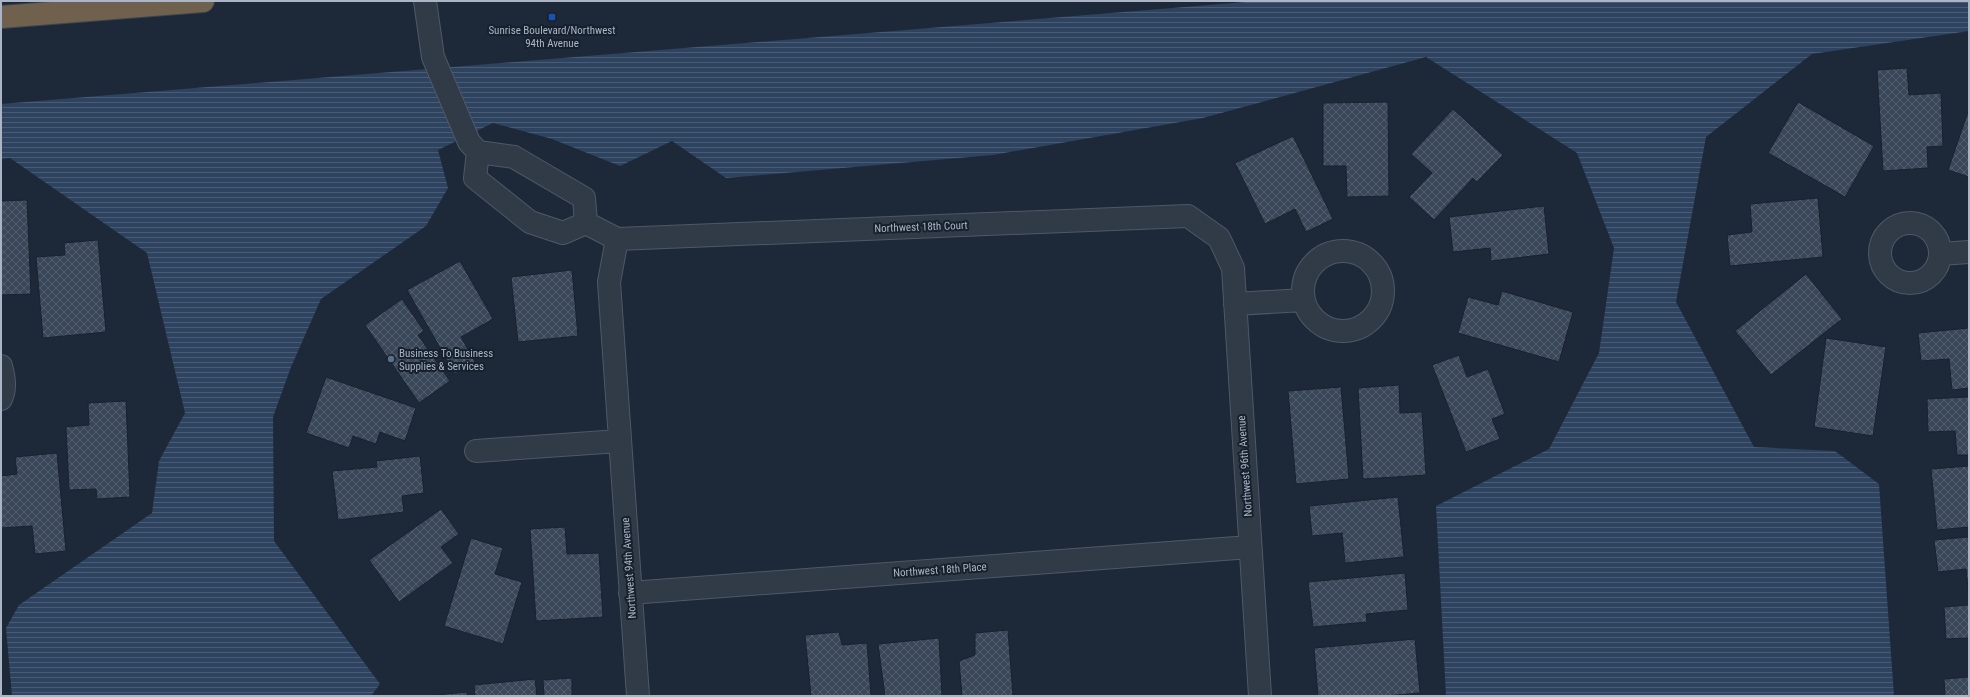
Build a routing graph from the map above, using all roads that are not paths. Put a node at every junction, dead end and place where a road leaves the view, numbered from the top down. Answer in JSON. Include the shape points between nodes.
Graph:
{"nodes":[{"id":1,"x":203,"y":1,"type":"edge"},
{"id":2,"x":425,"y":1,"type":"edge"},
{"id":3,"x":1,"y":17,"type":"edge"},
{"id":4,"x":474,"y":147,"type":"junction"},
{"id":5,"x":586,"y":223,"type":"junction"},
{"id":6,"x":1219,"y":238,"type":"joint"},
{"id":7,"x":617,"y":239,"type":"junction"},
{"id":8,"x":1969,"y":252,"type":"edge"},
{"id":9,"x":1940,"y":254,"type":"dead end"},
{"id":10,"x":1304,"y":300,"type":"dead end"},
{"id":11,"x":1235,"y":304,"type":"junction"},
{"id":12,"x":1,"y":366,"type":"edge"},
{"id":13,"x":1,"y":399,"type":"edge"},
{"id":14,"x":619,"y":441,"type":"junction"},
{"id":15,"x":476,"y":451,"type":"dead end"},
{"id":16,"x":1250,"y":547,"type":"junction"},
{"id":17,"x":630,"y":593,"type":"junction"},
{"id":18,"x":638,"y":696,"type":"edge"},
{"id":19,"x":1260,"y":696,"type":"edge"}],
"edges":[{"from":1,"to":3,"type":"highway"},
{"from":2,"to":4,"type":"street","via":[[433,57]]},
{"from":4,"to":5,"type":"street","via":[[514,157],[584,198]]},
{"from":4,"to":5,"type":"street","via":[[475,178],[530,222],[563,232]]},
{"from":5,"to":7,"type":"street"},
{"from":6,"to":7,"type":"street","name":"Northwest 18th Court","via":[[1188,216]]},
{"from":6,"to":11,"type":"street","name":"Northwest 96th Avenue","via":[[1232,268]]},
{"from":7,"to":14,"type":"street","name":"Northwest 94th Avenue","via":[[609,282]]},
{"from":8,"to":9,"type":"street"},
{"from":10,"to":11,"type":"street"},
{"from":11,"to":16,"type":"street","name":"Northwest 96th Avenue"},
{"from":12,"to":13,"type":"street","via":[[5,380]]},
{"from":14,"to":15,"type":"street"},
{"from":14,"to":17,"type":"street","name":"Northwest 94th Avenue"},
{"from":16,"to":17,"type":"street","name":"Northwest 18th Place"},
{"from":16,"to":19,"type":"street","name":"Northwest 96th Avenue"},
{"from":17,"to":18,"type":"street","name":"Northwest 94th Avenue"}]}
